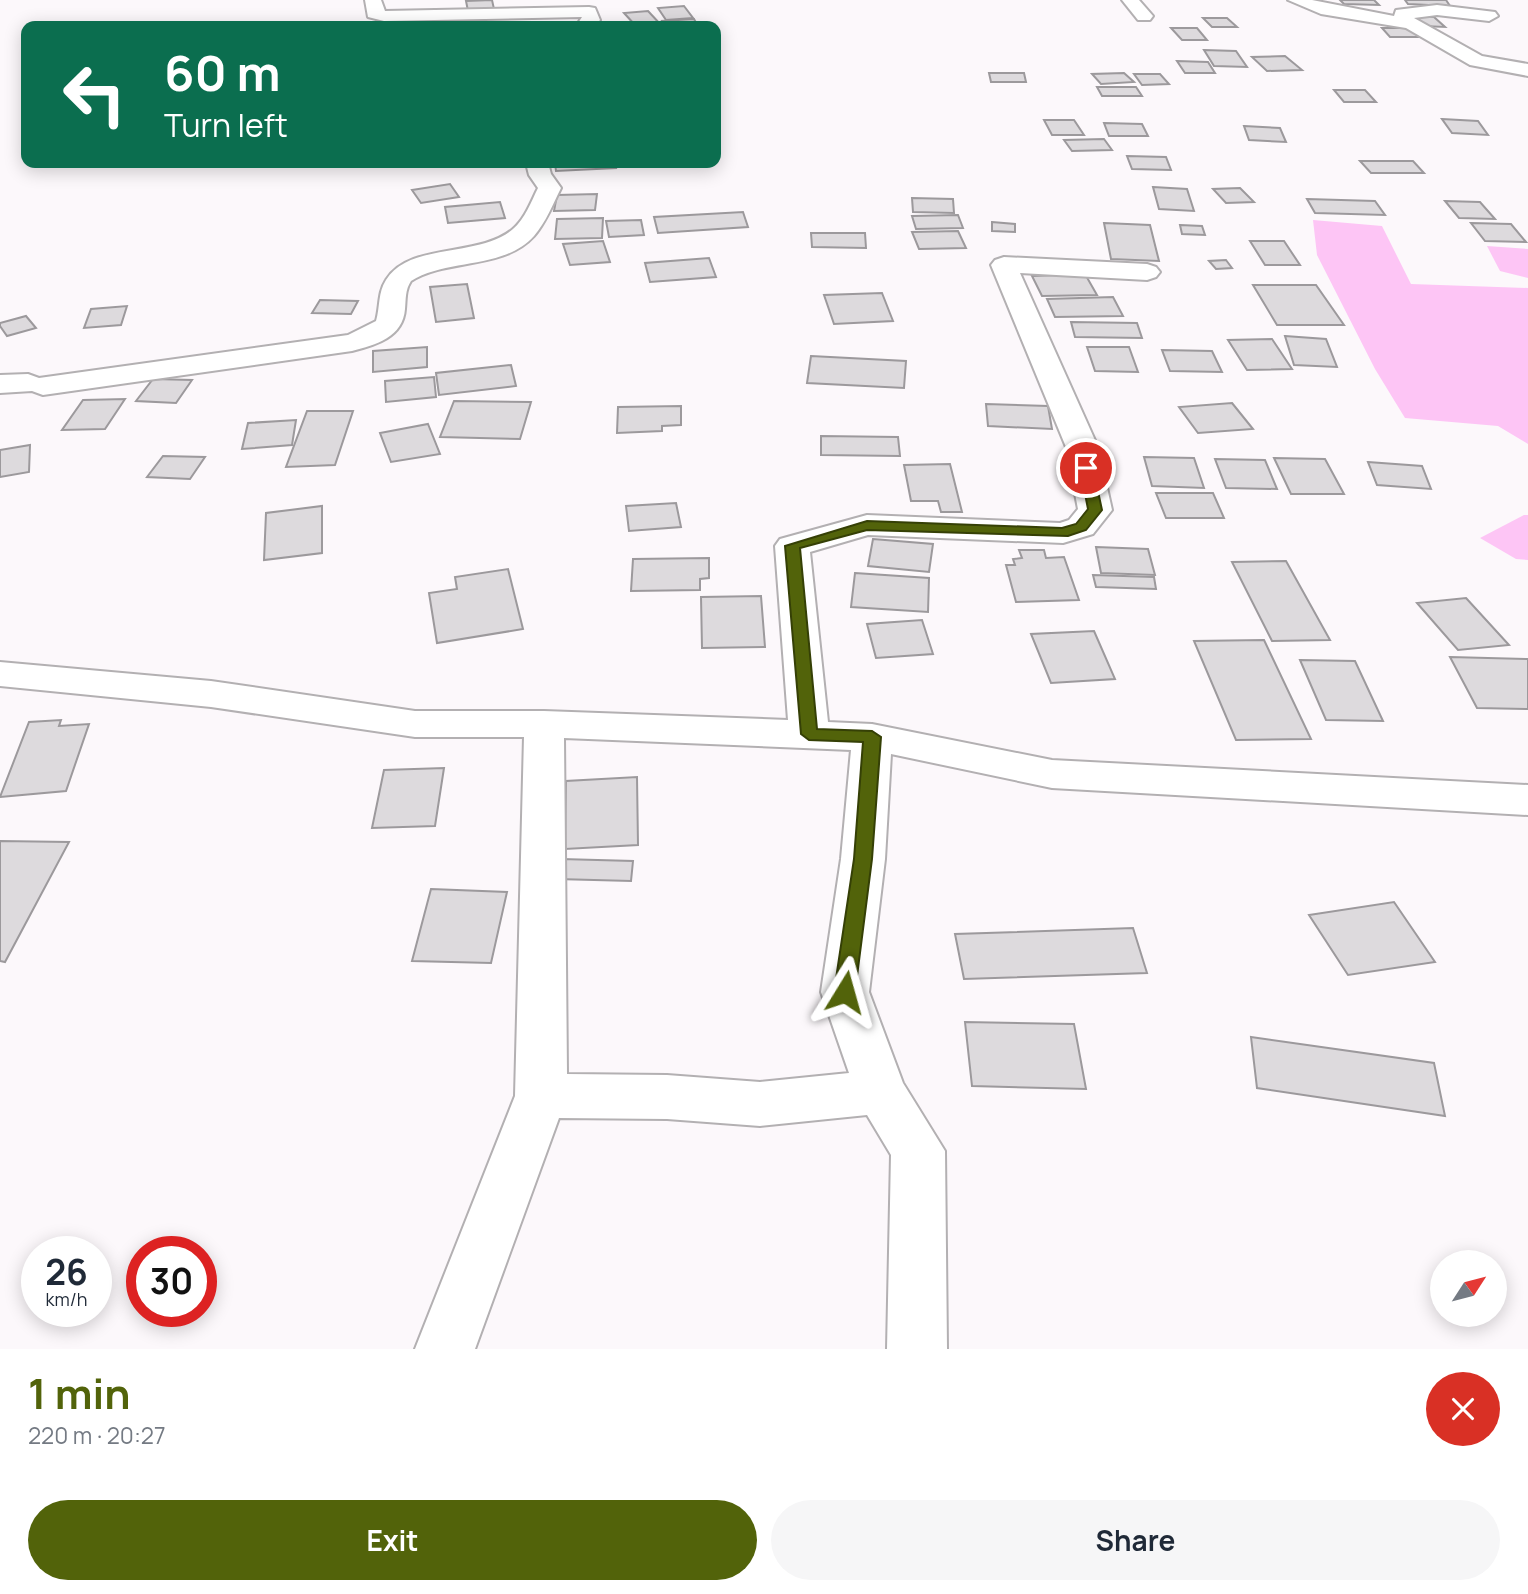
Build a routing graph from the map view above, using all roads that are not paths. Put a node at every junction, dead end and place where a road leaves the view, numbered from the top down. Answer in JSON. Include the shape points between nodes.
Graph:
{"nodes":[{"id":1,"x":373,"y":0,"type":"edge"},
{"id":2,"x":1130,"y":0,"type":"edge"},
{"id":3,"x":1296,"y":0,"type":"edge"},
{"id":4,"x":1144,"y":16,"type":"dead end"},
{"id":5,"x":1489,"y":16,"type":"dead end"},
{"id":6,"x":590,"y":21,"type":"edge"},
{"id":7,"x":1414,"y":24,"type":"junction"},
{"id":8,"x":1528,"y":70,"type":"edge"},
{"id":9,"x":538,"y":168,"type":"edge"},
{"id":10,"x":1147,"y":272,"type":"dead end"},
{"id":11,"x":24,"y":385,"type":"edge"},
{"id":12,"x":0,"y":674,"type":"edge"},
{"id":13,"x":544,"y":724,"type":"junction"},
{"id":14,"x":809,"y":734,"type":"junction"},
{"id":15,"x":872,"y":737,"type":"junction"},
{"id":16,"x":1528,"y":800,"type":"edge"},
{"id":17,"x":881,"y":1092,"type":"junction"},
{"id":18,"x":541,"y":1096,"type":"junction"},
{"id":19,"x":446,"y":1349,"type":"edge"},
{"id":20,"x":917,"y":1349,"type":"edge"}],
"edges":[{"from":1,"to":6,"type":"street","via":[[374,12],[384,16],[589,12]]},
{"from":2,"to":4,"type":"street"},
{"from":3,"to":7,"type":"street","via":[[1321,9]]},
{"from":5,"to":7,"type":"street","via":[[1437,10],[1402,13]]},
{"from":7,"to":8,"type":"street","via":[[1477,61]]},
{"from":9,"to":11,"type":"street","via":[[550,188],[524,233],[502,250],[434,263],[403,275],[395,285],[388,323],[377,333],[352,343]]},
{"from":10,"to":14,"type":"street","via":[[1004,265],[1082,447],[1095,510],[1081,527],[1063,533],[867,526],[792,546]]},
{"from":12,"to":13,"type":"street","via":[[211,694],[415,724]]},
{"from":13,"to":14,"type":"street"},
{"from":13,"to":18,"type":"street"},
{"from":14,"to":15,"type":"street"},
{"from":15,"to":16,"type":"street","via":[[1052,774]]},
{"from":15,"to":17,"type":"street","via":[[863,859],[845,992]]},
{"from":17,"to":18,"type":"street","via":[[760,1104],[667,1097]]},
{"from":17,"to":20,"type":"street","via":[[918,1151]]},
{"from":18,"to":19,"type":"street"}]}
